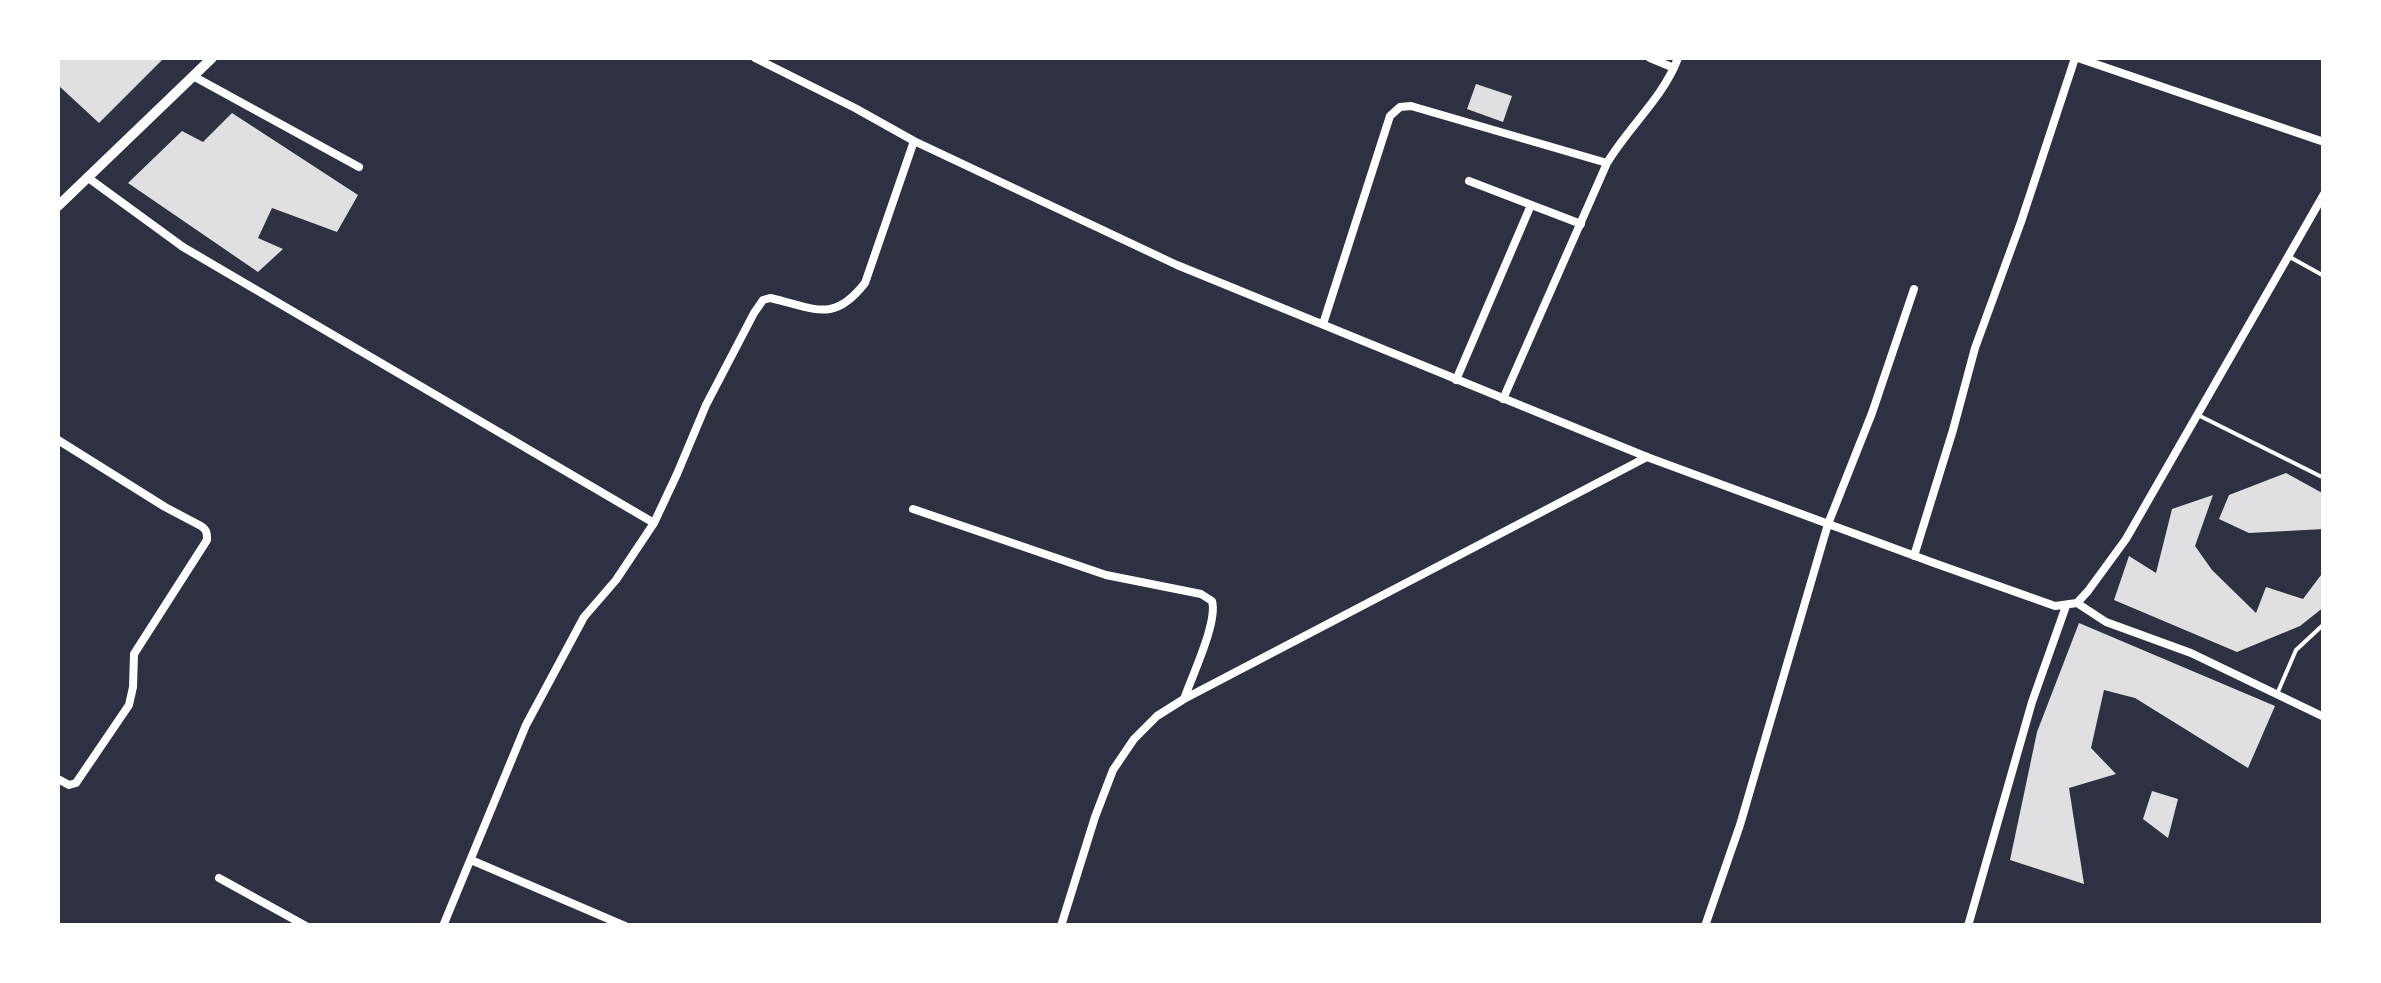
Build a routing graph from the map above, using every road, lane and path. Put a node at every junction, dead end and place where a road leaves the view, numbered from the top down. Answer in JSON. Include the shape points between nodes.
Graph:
{"nodes":[{"id":1,"x":212,"y":58,"type":"edge"},
{"id":2,"x":754,"y":58,"type":"edge"},
{"id":3,"x":1650,"y":58,"type":"edge"},
{"id":4,"x":1678,"y":58,"type":"edge"},
{"id":5,"x":2076,"y":58,"type":"edge"},
{"id":6,"x":1674,"y":68,"type":"junction"},
{"id":7,"x":193,"y":76,"type":"junction"},
{"id":8,"x":914,"y":141,"type":"junction"},
{"id":9,"x":2324,"y":142,"type":"edge"},
{"id":10,"x":1607,"y":164,"type":"junction"},
{"id":11,"x":359,"y":167,"type":"dead end"},
{"id":12,"x":88,"y":176,"type":"junction"},
{"id":13,"x":1469,"y":180,"type":"dead end"},
{"id":14,"x":2324,"y":194,"type":"edge"},
{"id":15,"x":1531,"y":204,"type":"junction"},
{"id":16,"x":58,"y":206,"type":"edge"},
{"id":17,"x":1581,"y":224,"type":"junction"},
{"id":18,"x":2288,"y":256,"type":"junction"},
{"id":19,"x":2324,"y":276,"type":"edge"},
{"id":20,"x":1914,"y":289,"type":"dead end"},
{"id":21,"x":1323,"y":324,"type":"junction"},
{"id":22,"x":1456,"y":380,"type":"junction"},
{"id":23,"x":1504,"y":399,"type":"junction"},
{"id":24,"x":2197,"y":415,"type":"junction"},
{"id":25,"x":58,"y":440,"type":"edge"},
{"id":26,"x":1648,"y":457,"type":"junction"},
{"id":27,"x":2324,"y":478,"type":"edge"},
{"id":28,"x":914,"y":509,"type":"dead end"},
{"id":29,"x":654,"y":523,"type":"junction"},
{"id":30,"x":1828,"y":524,"type":"junction"},
{"id":31,"x":1914,"y":556,"type":"junction"},
{"id":32,"x":2076,"y":603,"type":"junction"},
{"id":33,"x":2066,"y":606,"type":"junction"},
{"id":34,"x":2324,"y":624,"type":"edge"},
{"id":35,"x":2277,"y":694,"type":"junction"},
{"id":36,"x":1184,"y":699,"type":"junction"},
{"id":37,"x":2324,"y":717,"type":"edge"},
{"id":38,"x":58,"y":780,"type":"edge"},
{"id":39,"x":471,"y":860,"type":"junction"},
{"id":40,"x":219,"y":878,"type":"dead end"},
{"id":41,"x":306,"y":926,"type":"edge"},
{"id":42,"x":443,"y":926,"type":"edge"},
{"id":43,"x":625,"y":926,"type":"edge"},
{"id":44,"x":1060,"y":926,"type":"edge"},
{"id":45,"x":1704,"y":926,"type":"edge"},
{"id":46,"x":1968,"y":926,"type":"edge"}],
"edges":[{"from":1,"to":7,"type":"main road"},
{"from":2,"to":8,"type":"street"},
{"from":3,"to":6,"type":"street"},
{"from":4,"to":6,"type":"street"},
{"from":5,"to":9,"type":"street"},
{"from":5,"to":31,"type":"street","via":[[1975,348]]},
{"from":6,"to":10,"type":"street"},
{"from":7,"to":11,"type":"street"},
{"from":7,"to":12,"type":"main road"},
{"from":8,"to":21,"type":"street","via":[[1177,265]]},
{"from":8,"to":29,"type":"street","via":[[865,283],[838,309],[763,300],[706,404]]},
{"from":10,"to":17,"type":"street"},
{"from":10,"to":21,"type":"street","via":[[1400,107],[1390,116]]},
{"from":12,"to":16,"type":"main road"},
{"from":12,"to":29,"type":"street","via":[[184,247]]},
{"from":13,"to":15,"type":"street"},
{"from":14,"to":18,"type":"street"},
{"from":15,"to":17,"type":"street"},
{"from":15,"to":22,"type":"street"},
{"from":17,"to":23,"type":"street"},
{"from":18,"to":19,"type":"lane"},
{"from":18,"to":24,"type":"street"},
{"from":20,"to":30,"type":"street"},
{"from":21,"to":22,"type":"street"},
{"from":22,"to":23,"type":"street"},
{"from":23,"to":26,"type":"street"},
{"from":24,"to":27,"type":"lane"},
{"from":24,"to":32,"type":"street","via":[[2126,539]]},
{"from":25,"to":38,"type":"street","via":[[201,526],[207,540],[134,654],[130,704],[76,783]]},
{"from":26,"to":30,"type":"street"},
{"from":26,"to":36,"type":"street"},
{"from":28,"to":36,"type":"street","via":[[1106,575],[1212,601],[1212,623]]},
{"from":29,"to":39,"type":"street","via":[[563,656],[518,743]]},
{"from":30,"to":31,"type":"street"},
{"from":30,"to":45,"type":"street"},
{"from":31,"to":33,"type":"street"},
{"from":32,"to":33,"type":"street"},
{"from":32,"to":35,"type":"street"},
{"from":33,"to":46,"type":"street"},
{"from":34,"to":35,"type":"lane","via":[[2296,650]]},
{"from":35,"to":37,"type":"street"},
{"from":36,"to":44,"type":"street","via":[[1157,716],[1113,770]]},
{"from":39,"to":42,"type":"street"},
{"from":39,"to":43,"type":"street"},
{"from":40,"to":41,"type":"street"}]}
